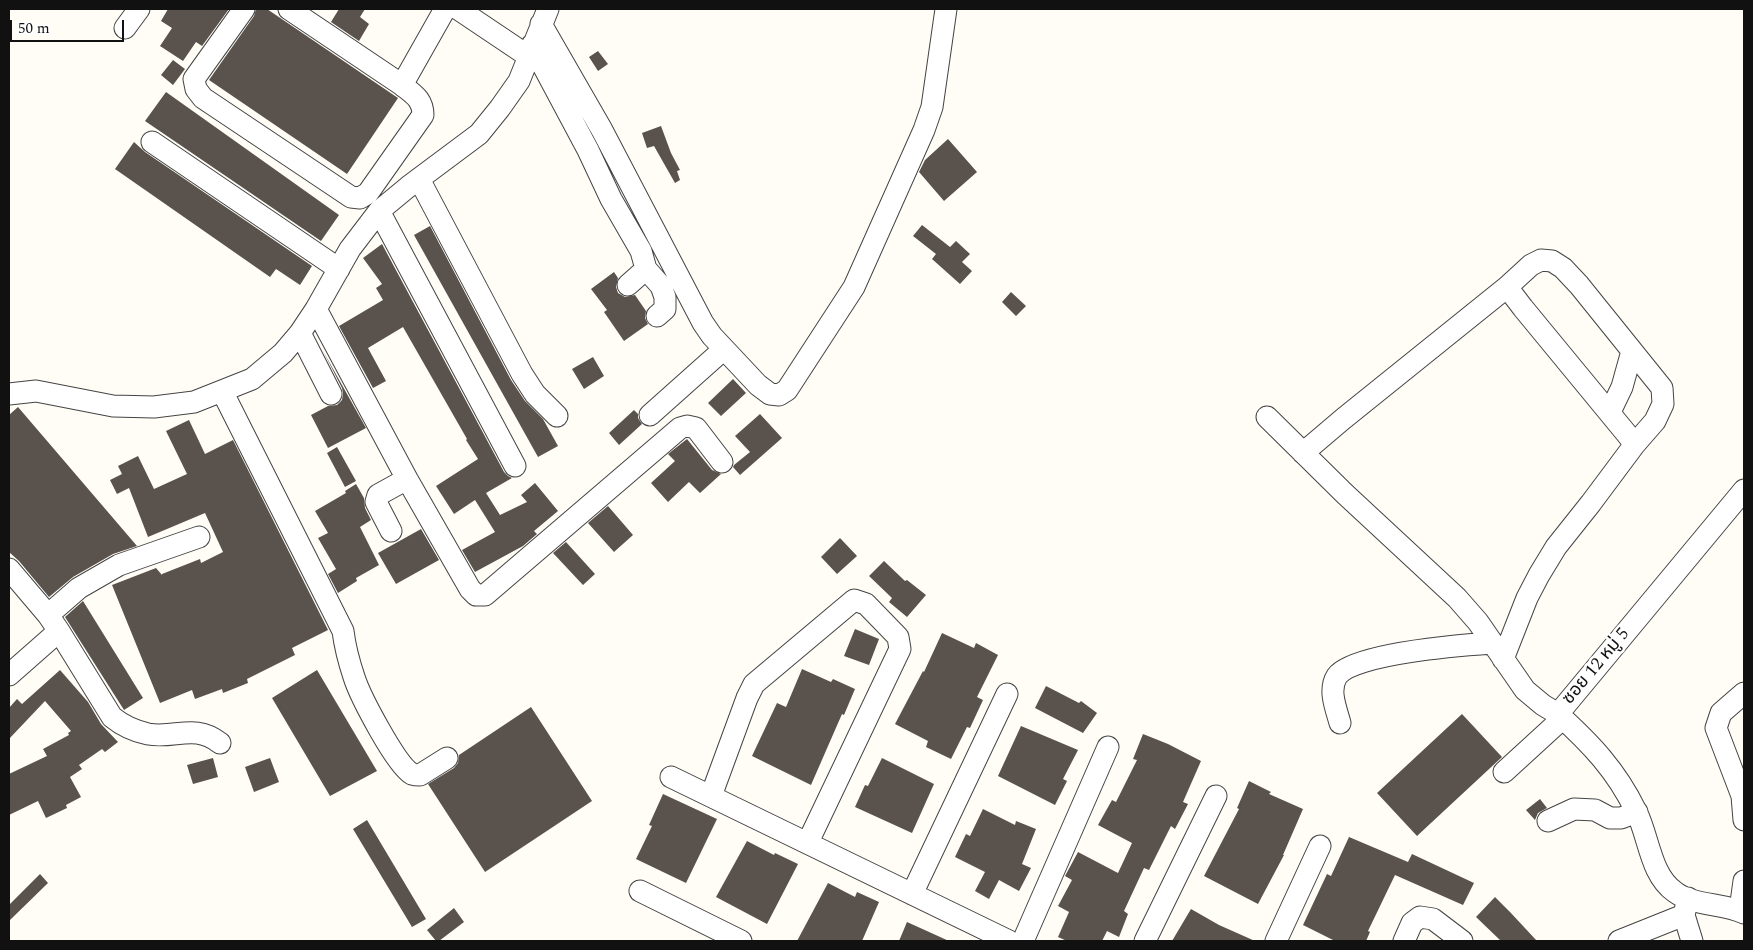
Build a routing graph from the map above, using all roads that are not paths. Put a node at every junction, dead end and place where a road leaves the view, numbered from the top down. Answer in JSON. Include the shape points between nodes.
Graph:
{"nodes":[{"id":1,"x":139,"y":9,"type":"edge"},
{"id":2,"x":244,"y":9,"type":"edge"},
{"id":3,"x":289,"y":9,"type":"edge"},
{"id":4,"x":445,"y":9,"type":"edge"},
{"id":5,"x":458,"y":9,"type":"edge"},
{"id":6,"x":946,"y":9,"type":"edge"},
{"id":7,"x":544,"y":17,"type":"edge"},
{"id":8,"x":125,"y":28,"type":"dead end"},
{"id":9,"x":530,"y":51,"type":"junction"},
{"id":10,"x":402,"y":85,"type":"junction"},
{"id":11,"x":152,"y":142,"type":"dead end"},
{"id":12,"x":419,"y":179,"type":"junction"},
{"id":13,"x":379,"y":211,"type":"junction"},
{"id":14,"x":339,"y":269,"type":"junction"},
{"id":15,"x":646,"y":270,"type":"junction"},
{"id":16,"x":628,"y":285,"type":"dead end"},
{"id":17,"x":1507,"y":287,"type":"junction"},
{"id":18,"x":316,"y":309,"type":"junction"},
{"id":19,"x":658,"y":316,"type":"dead end"},
{"id":20,"x":300,"y":333,"type":"junction"},
{"id":21,"x":724,"y":348,"type":"junction"},
{"id":22,"x":1632,"y":351,"type":"junction"},
{"id":23,"x":222,"y":391,"type":"junction"},
{"id":24,"x":9,"y":394,"type":"edge"},
{"id":25,"x":331,"y":394,"type":"dead end"},
{"id":26,"x":1610,"y":412,"type":"junction"},
{"id":27,"x":650,"y":415,"type":"dead end"},
{"id":28,"x":557,"y":416,"type":"dead end"},
{"id":29,"x":1267,"y":417,"type":"dead end"},
{"id":30,"x":1635,"y":444,"type":"junction"},
{"id":31,"x":1303,"y":453,"type":"junction"},
{"id":32,"x":722,"y":462,"type":"dead end"},
{"id":33,"x":515,"y":466,"type":"dead end"},
{"id":34,"x":407,"y":479,"type":"junction"},
{"id":35,"x":1744,"y":490,"type":"edge"},
{"id":36,"x":391,"y":530,"type":"dead end"},
{"id":37,"x":199,"y":537,"type":"dead end"},
{"id":38,"x":9,"y":569,"type":"edge"},
{"id":39,"x":54,"y":623,"type":"junction"},
{"id":40,"x":1498,"y":651,"type":"junction"},
{"id":41,"x":9,"y":675,"type":"edge"},
{"id":42,"x":1744,"y":693,"type":"edge"},
{"id":43,"x":1008,"y":694,"type":"dead end"},
{"id":44,"x":1561,"y":716,"type":"junction"},
{"id":45,"x":1340,"y":723,"type":"dead end"},
{"id":46,"x":220,"y":743,"type":"dead end"},
{"id":47,"x":1108,"y":747,"type":"dead end"},
{"id":48,"x":447,"y":758,"type":"dead end"},
{"id":49,"x":1504,"y":772,"type":"dead end"},
{"id":50,"x":671,"y":777,"type":"dead end"},
{"id":51,"x":711,"y":796,"type":"junction"},
{"id":52,"x":1216,"y":796,"type":"dead end"},
{"id":53,"x":1637,"y":812,"type":"junction"},
{"id":54,"x":1744,"y":820,"type":"edge"},
{"id":55,"x":1548,"y":822,"type":"dead end"},
{"id":56,"x":808,"y":842,"type":"junction"},
{"id":57,"x":1320,"y":846,"type":"dead end"},
{"id":58,"x":1744,"y":881,"type":"edge"},
{"id":59,"x":640,"y":891,"type":"dead end"},
{"id":60,"x":912,"y":894,"type":"junction"},
{"id":61,"x":1686,"y":907,"type":"junction"},
{"id":62,"x":1742,"y":912,"type":"edge"},
{"id":63,"x":741,"y":941,"type":"edge"},
{"id":64,"x":1009,"y":941,"type":"edge"},
{"id":65,"x":1023,"y":941,"type":"edge"},
{"id":66,"x":1145,"y":941,"type":"edge"},
{"id":67,"x":1276,"y":941,"type":"edge"},
{"id":68,"x":1404,"y":941,"type":"edge"},
{"id":69,"x":1462,"y":941,"type":"edge"},
{"id":70,"x":1619,"y":941,"type":"edge"},
{"id":71,"x":1692,"y":941,"type":"edge"}],
"edges":[{"from":1,"to":8,"type":"street"},
{"from":2,"to":10,"type":"street","via":[[194,79],[196,90],[351,197],[360,198],[368,193],[423,115],[420,99]]},
{"from":3,"to":10,"type":"street"},
{"from":4,"to":10,"type":"street"},
{"from":5,"to":9,"type":"street"},
{"from":6,"to":21,"type":"street","via":[[932,107],[924,130],[854,287],[787,390],[780,395],[770,394]]},
{"from":7,"to":9,"type":"street"},
{"from":7,"to":21,"type":"street","via":[[700,317]]},
{"from":9,"to":12,"type":"street","via":[[518,81],[479,134]]},
{"from":9,"to":15,"type":"street","via":[[588,150],[640,250]]},
{"from":11,"to":14,"type":"street"},
{"from":12,"to":13,"type":"street"},
{"from":12,"to":28,"type":"street","via":[[522,374],[535,394]]},
{"from":13,"to":14,"type":"street"},
{"from":13,"to":33,"type":"street"},
{"from":14,"to":18,"type":"street"},
{"from":15,"to":16,"type":"street"},
{"from":15,"to":19,"type":"street","via":[[661,286],[665,297],[665,309]]},
{"from":17,"to":22,"type":"street","via":[[1531,265],[1541,260],[1552,261],[1579,285]]},
{"from":17,"to":26,"type":"street"},
{"from":17,"to":31,"type":"street"},
{"from":18,"to":20,"type":"street"},
{"from":18,"to":34,"type":"street"},
{"from":20,"to":23,"type":"street","via":[[283,353],[252,379]]},
{"from":20,"to":25,"type":"street"},
{"from":21,"to":27,"type":"street"},
{"from":22,"to":26,"type":"street","via":[[1622,387]]},
{"from":22,"to":30,"type":"street","via":[[1662,388],[1663,404],[1655,421]]},
{"from":23,"to":24,"type":"street","via":[[194,402],[154,407],[112,406],[36,391]]},
{"from":23,"to":48,"type":"street","via":[[343,632],[355,680],[399,761],[412,774],[420,775]]},
{"from":26,"to":30,"type":"street"},
{"from":29,"to":31,"type":"street"},
{"from":30,"to":40,"type":"street","via":[[1552,554]]},
{"from":31,"to":40,"type":"street","via":[[1457,598]]},
{"from":32,"to":34,"type":"street","via":[[696,428],[680,428],[485,595],[476,595],[470,588]]},
{"from":34,"to":36,"type":"street","via":[[378,495],[376,502]]},
{"from":35,"to":44,"type":"street","name":"ซอย 12 หมู่ 5"},
{"from":37,"to":39,"type":"street","via":[[119,565],[79,588]]},
{"from":38,"to":39,"type":"street"},
{"from":39,"to":41,"type":"street"},
{"from":39,"to":46,"type":"street","via":[[112,717],[124,727],[149,734],[197,732]]},
{"from":40,"to":44,"type":"street","via":[[1525,690]]},
{"from":40,"to":45,"type":"street","via":[[1450,646],[1382,656],[1354,665],[1338,674],[1333,686],[1332,695]]},
{"from":42,"to":54,"type":"street","via":[[1721,713],[1716,728],[1742,796]]},
{"from":43,"to":60,"type":"street"},
{"from":44,"to":49,"type":"street"},
{"from":44,"to":53,"type":"street","name":"ซอย 12 หมู่ 5","via":[[1599,752]]},
{"from":47,"to":65,"type":"street"},
{"from":50,"to":51,"type":"street"},
{"from":51,"to":56,"type":"street"},
{"from":51,"to":56,"type":"street","via":[[754,684],[854,600],[866,604],[898,637],[900,648]]},
{"from":52,"to":66,"type":"street"},
{"from":53,"to":55,"type":"street","via":[[1610,818],[1595,810],[1574,810]]},
{"from":53,"to":61,"type":"street","name":"ซอย 12 หมู่ 5","via":[[1663,880]]},
{"from":56,"to":60,"type":"street"},
{"from":57,"to":67,"type":"street"},
{"from":58,"to":62,"type":"street"},
{"from":59,"to":63,"type":"street"},
{"from":60,"to":64,"type":"street"},
{"from":61,"to":62,"type":"street","name":"ซอย 12 หมู่ 5"},
{"from":61,"to":70,"type":"street"},
{"from":61,"to":71,"type":"street"},
{"from":68,"to":69,"type":"street","via":[[1412,923],[1420,917],[1433,919]]}]}
